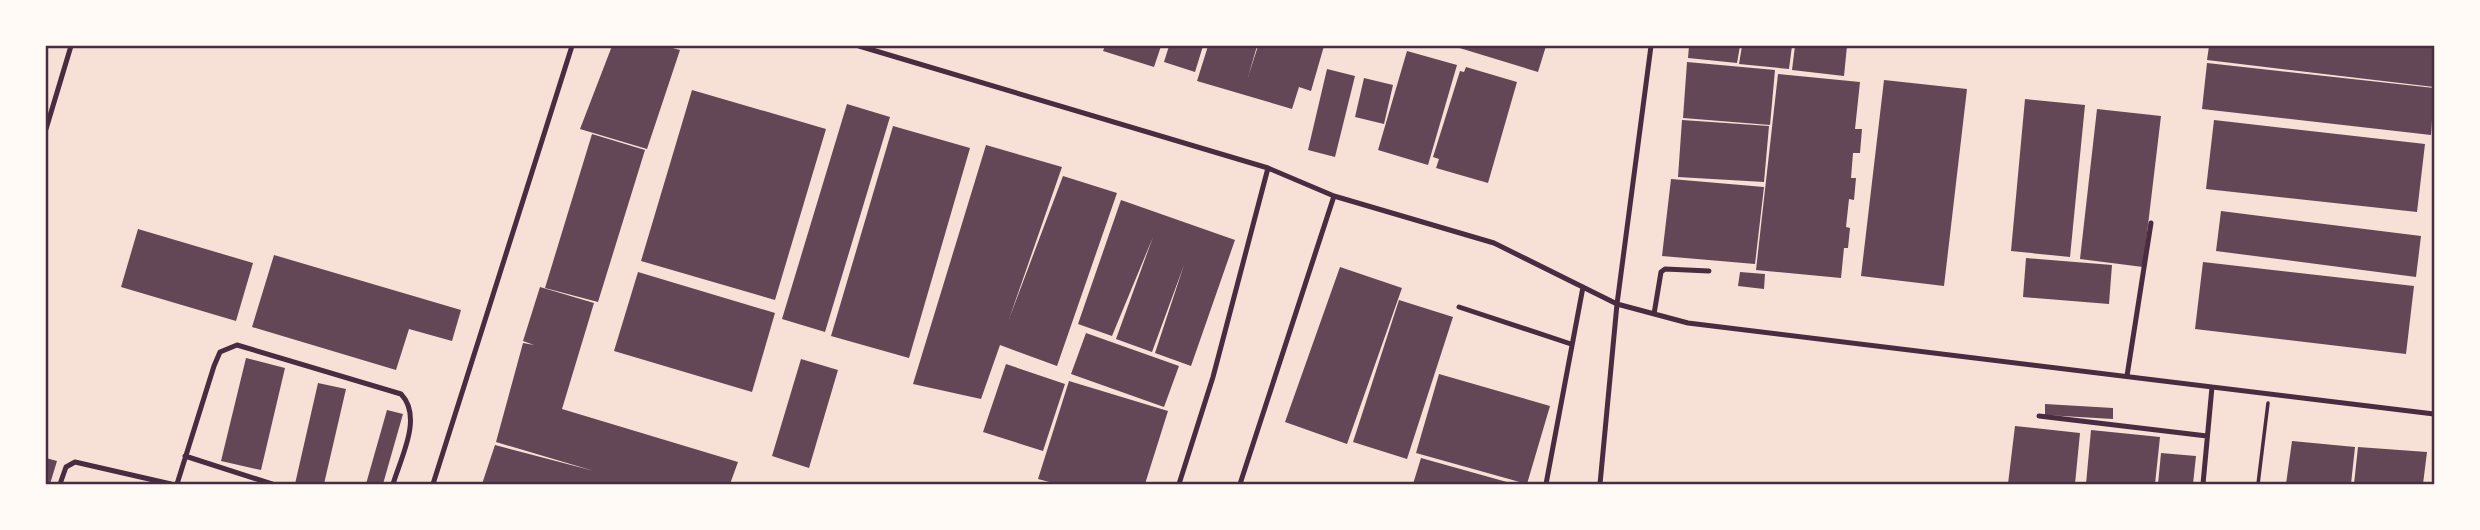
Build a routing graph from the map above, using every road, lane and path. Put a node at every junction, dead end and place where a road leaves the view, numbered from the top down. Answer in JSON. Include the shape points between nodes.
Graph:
{"nodes":[{"id":1,"x":71,"y":46,"type":"edge"},
{"id":2,"x":572,"y":46,"type":"edge"},
{"id":3,"x":859,"y":46,"type":"edge"},
{"id":4,"x":1651,"y":46,"type":"edge"},
{"id":5,"x":46,"y":128,"type":"edge"},
{"id":6,"x":1268,"y":169,"type":"junction"},
{"id":7,"x":1334,"y":196,"type":"junction"},
{"id":8,"x":2151,"y":223,"type":"dead end"},
{"id":9,"x":1709,"y":271,"type":"dead end"},
{"id":10,"x":1583,"y":287,"type":"junction"},
{"id":11,"x":1617,"y":304,"type":"junction"},
{"id":12,"x":1459,"y":307,"type":"dead end"},
{"id":13,"x":1654,"y":314,"type":"junction"},
{"id":14,"x":1571,"y":344,"type":"junction"},
{"id":15,"x":2127,"y":376,"type":"junction"},
{"id":16,"x":2212,"y":387,"type":"junction"},
{"id":17,"x":2269,"y":394,"type":"junction"},
{"id":18,"x":2434,"y":414,"type":"edge"},
{"id":19,"x":2039,"y":416,"type":"dead end"},
{"id":20,"x":2207,"y":436,"type":"junction"},
{"id":21,"x":186,"y":456,"type":"junction"},
{"id":22,"x":60,"y":485,"type":"edge"},
{"id":23,"x":171,"y":485,"type":"edge"},
{"id":24,"x":177,"y":485,"type":"edge"},
{"id":25,"x":272,"y":485,"type":"edge"},
{"id":26,"x":393,"y":485,"type":"edge"},
{"id":27,"x":433,"y":485,"type":"edge"},
{"id":28,"x":1179,"y":485,"type":"edge"},
{"id":29,"x":1241,"y":485,"type":"edge"},
{"id":30,"x":1546,"y":485,"type":"edge"},
{"id":31,"x":1600,"y":485,"type":"edge"},
{"id":32,"x":2203,"y":485,"type":"edge"},
{"id":33,"x":2258,"y":485,"type":"edge"}],
"edges":[{"from":1,"to":5,"type":"lane"},
{"from":2,"to":27,"type":"lane"},
{"from":3,"to":6,"type":"lane"},
{"from":4,"to":11,"type":"lane"},
{"from":6,"to":7,"type":"lane"},
{"from":6,"to":28,"type":"lane"},
{"from":7,"to":10,"type":"lane","via":[[1494,243]]},
{"from":7,"to":29,"type":"lane"},
{"from":8,"to":15,"type":"lane"},
{"from":9,"to":13,"type":"lane","via":[[1661,272]]},
{"from":10,"to":11,"type":"lane"},
{"from":10,"to":14,"type":"lane"},
{"from":11,"to":13,"type":"lane"},
{"from":11,"to":31,"type":"lane"},
{"from":12,"to":14,"type":"lane"},
{"from":13,"to":15,"type":"lane","via":[[1688,323]]},
{"from":14,"to":30,"type":"lane"},
{"from":15,"to":16,"type":"lane"},
{"from":16,"to":17,"type":"lane"},
{"from":16,"to":20,"type":"lane"},
{"from":17,"to":18,"type":"lane"},
{"from":17,"to":33,"type":"path"},
{"from":19,"to":20,"type":"lane"},
{"from":20,"to":32,"type":"lane"},
{"from":21,"to":24,"type":"lane"},
{"from":21,"to":25,"type":"lane"},
{"from":21,"to":26,"type":"lane","via":[[220,352],[237,345],[401,394],[410,404],[412,416]]},
{"from":22,"to":23,"type":"lane","via":[[66,467],[75,462]]}]}
